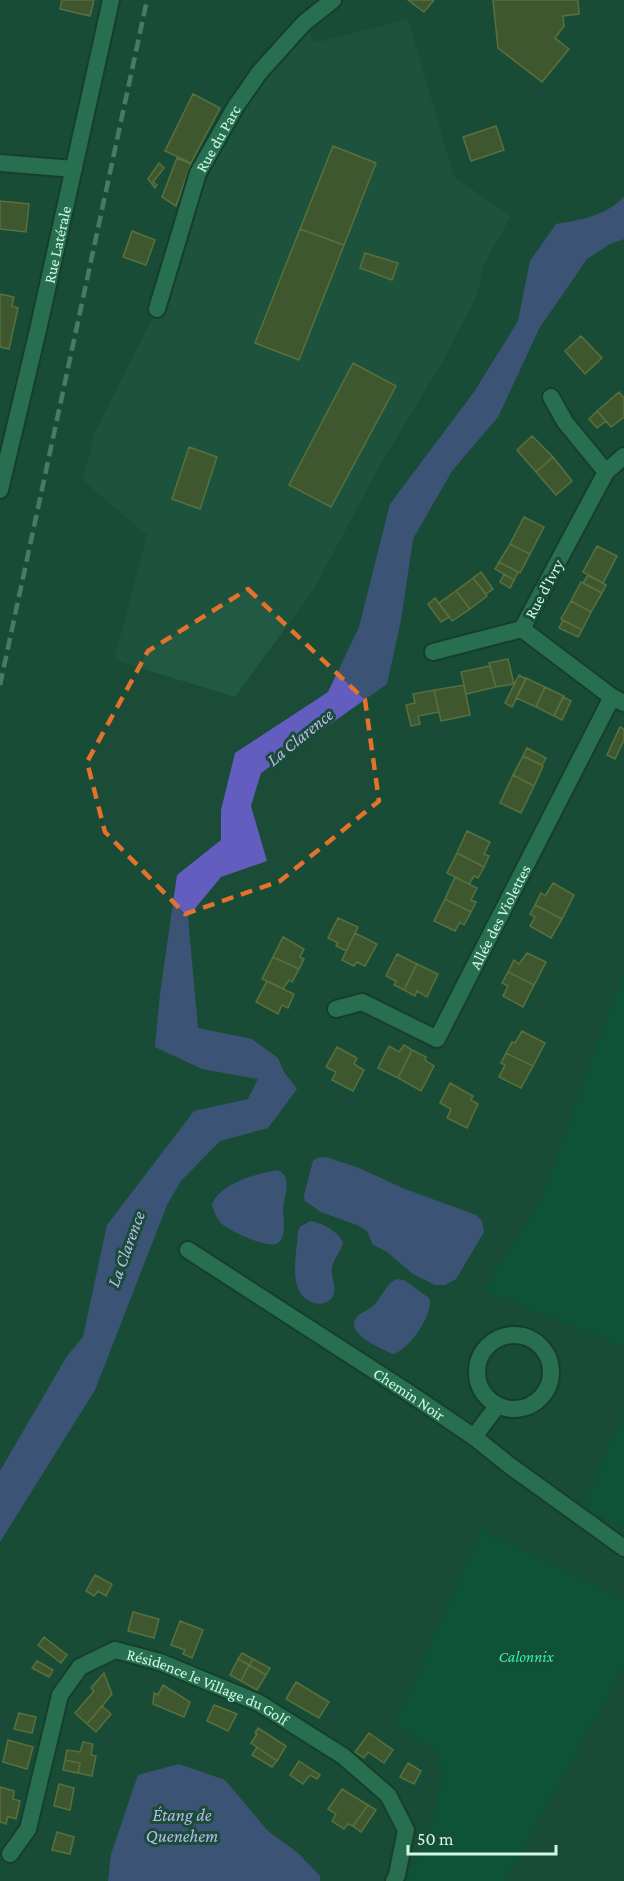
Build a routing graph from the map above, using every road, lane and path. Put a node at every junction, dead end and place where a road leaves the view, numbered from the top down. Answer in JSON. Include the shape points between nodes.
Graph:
{"nodes":[{"id":1,"x":111,"y":0,"type":"edge"},
{"id":2,"x":333,"y":0,"type":"edge"},
{"id":3,"x":2,"y":161,"type":"edge"},
{"id":4,"x":74,"y":169,"type":"junction"},
{"id":5,"x":158,"y":309,"type":"dead end"},
{"id":6,"x":551,"y":397,"type":"dead end"},
{"id":7,"x":624,"y":456,"type":"edge"},
{"id":8,"x":606,"y":472,"type":"junction"},
{"id":9,"x":0,"y":490,"type":"edge"},
{"id":10,"x":522,"y":629,"type":"junction"},
{"id":11,"x":433,"y":652,"type":"dead end"},
{"id":12,"x":618,"y":700,"type":"edge"},
{"id":13,"x":336,"y":1009,"type":"dead end"},
{"id":14,"x":188,"y":1250,"type":"dead end"},
{"id":15,"x":497,"y":1406,"type":"junction"},
{"id":16,"x":474,"y":1437,"type":"junction"},
{"id":17,"x":624,"y":1548,"type":"edge"},
{"id":18,"x":10,"y":1854,"type":"dead end"},
{"id":19,"x":394,"y":1881,"type":"edge"}],
"edges":[{"from":1,"to":4,"type":"street","name":"Rue Latérale"},
{"from":2,"to":5,"type":"street","name":"Rue du Parc","via":[[304,23],[259,73],[198,173]]},
{"from":3,"to":4,"type":"street"},
{"from":4,"to":9,"type":"street","name":"Rue Latérale"},
{"from":6,"to":8,"type":"street","via":[[565,422]]},
{"from":7,"to":8,"type":"street","name":"Rue d'Ivry"},
{"from":8,"to":10,"type":"street","name":"Rue d'Ivry"},
{"from":10,"to":11,"type":"street"},
{"from":10,"to":12,"type":"street","name":"Rue d'Ivry"},
{"from":12,"to":13,"type":"street","name":"Allée des Violettes","via":[[437,1039],[362,1002]]},
{"from":14,"to":16,"type":"street","name":"Chemin Noir"},
{"from":15,"to":15,"type":"street","via":[[528,1407],[541,1398],[549,1385],[552,1369],[547,1354],[537,1342],[523,1335],[507,1334],[493,1340],[482,1351],[476,1366],[477,1382],[484,1396]]},
{"from":15,"to":16,"type":"street"},
{"from":16,"to":17,"type":"street","name":"Chemin Noir"},
{"from":18,"to":19,"type":"street","name":"Résidence le Village du Golf","via":[[28,1829],[60,1695],[80,1667],[115,1650],[160,1662],[259,1703],[343,1756],[388,1795],[406,1830]]}]}
